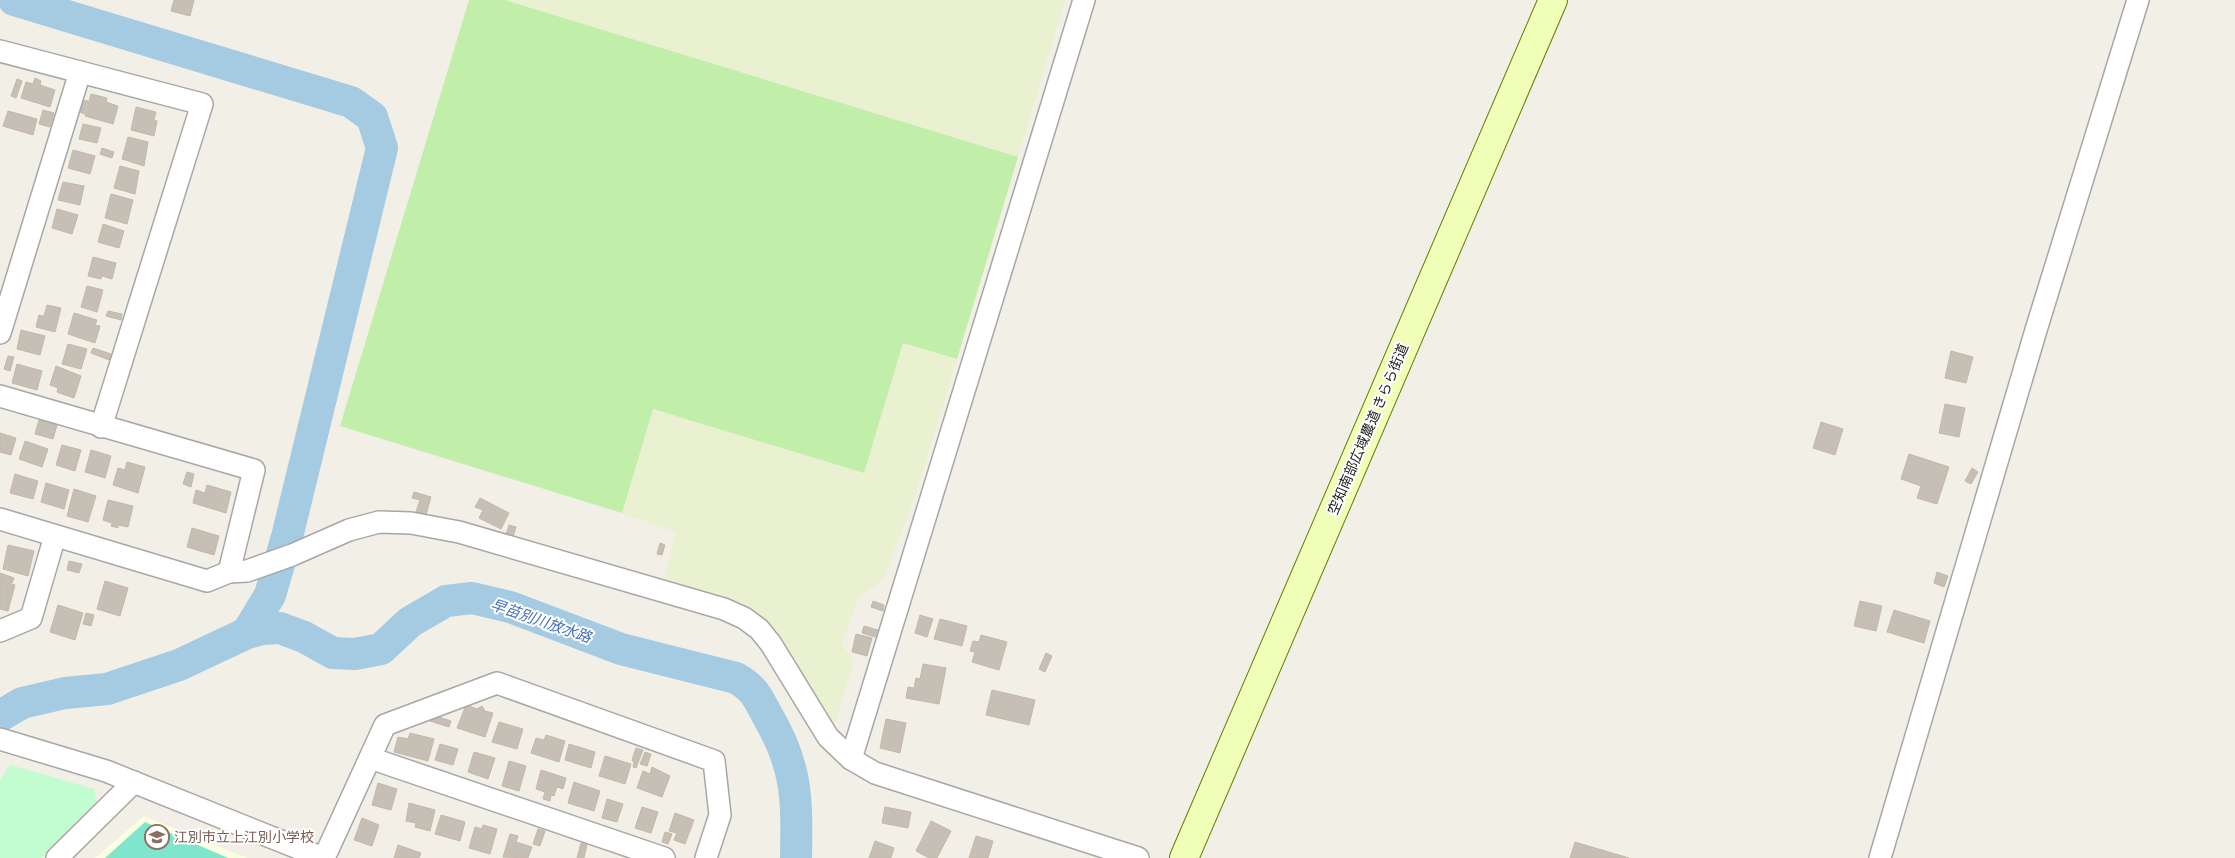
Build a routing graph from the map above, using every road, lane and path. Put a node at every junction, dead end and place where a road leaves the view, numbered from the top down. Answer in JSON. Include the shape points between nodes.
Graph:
{"nodes":[{"id":1,"x":1084,"y":0,"type":"edge"},
{"id":2,"x":1553,"y":0,"type":"edge"},
{"id":3,"x":2138,"y":0,"type":"edge"},
{"id":4,"x":0,"y":51,"type":"edge"},
{"id":5,"x":80,"y":72,"type":"junction"},
{"id":6,"x":0,"y":333,"type":"edge"},
{"id":7,"x":0,"y":396,"type":"edge"},
{"id":8,"x":101,"y":427,"type":"junction"},
{"id":9,"x":0,"y":519,"type":"edge"},
{"id":10,"x":55,"y":536,"type":"junction"},
{"id":11,"x":229,"y":572,"type":"junction"},
{"id":12,"x":0,"y":631,"type":"edge"},
{"id":13,"x":0,"y":739,"type":"edge"},
{"id":14,"x":370,"y":758,"type":"junction"},
{"id":15,"x":851,"y":759,"type":"junction"},
{"id":16,"x":134,"y":782,"type":"junction"},
{"id":17,"x":630,"y":853,"type":"edge"},
{"id":18,"x":57,"y":858,"type":"edge"},
{"id":19,"x":324,"y":858,"type":"edge"},
{"id":20,"x":664,"y":858,"type":"edge"},
{"id":21,"x":706,"y":858,"type":"edge"},
{"id":22,"x":1138,"y":858,"type":"edge"},
{"id":23,"x":1184,"y":858,"type":"edge"},
{"id":24,"x":1880,"y":858,"type":"edge"}],
"edges":[{"from":1,"to":15,"type":"street"},
{"from":2,"to":23,"type":"street","name":"空知南部広域農道 きらら街道"},
{"from":3,"to":24,"type":"street","via":[[2036,330]]},
{"from":4,"to":5,"type":"street"},
{"from":5,"to":6,"type":"street"},
{"from":5,"to":8,"type":"street","via":[[202,104]]},
{"from":7,"to":8,"type":"street"},
{"from":8,"to":11,"type":"street","via":[[254,470]]},
{"from":9,"to":10,"type":"street"},
{"from":10,"to":11,"type":"street","via":[[207,581]]},
{"from":10,"to":12,"type":"street","via":[[31,618]]},
{"from":11,"to":15,"type":"street","via":[[247,571],[348,530],[379,522],[411,523],[459,532],[724,609],[759,629],[828,737]]},
{"from":13,"to":16,"type":"street"},
{"from":14,"to":17,"type":"street"},
{"from":14,"to":19,"type":"street"},
{"from":14,"to":21,"type":"street","via":[[385,725],[497,683],[714,761],[720,815]]},
{"from":15,"to":22,"type":"street","via":[[875,773]]},
{"from":16,"to":18,"type":"street"},
{"from":16,"to":19,"type":"street"},
{"from":17,"to":20,"type":"street"}]}
